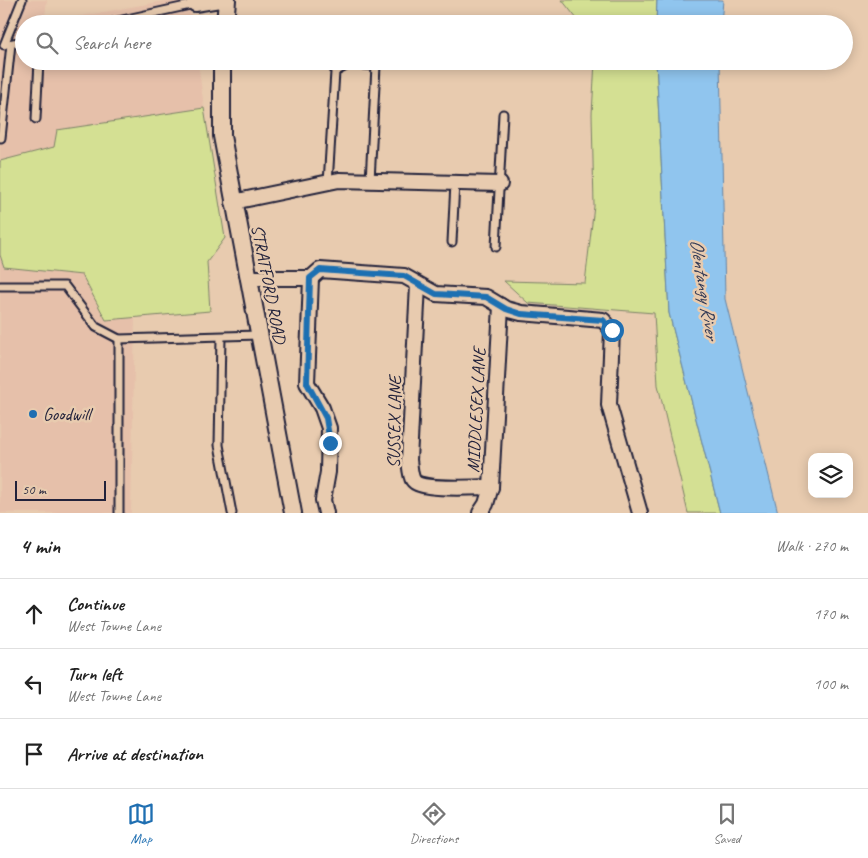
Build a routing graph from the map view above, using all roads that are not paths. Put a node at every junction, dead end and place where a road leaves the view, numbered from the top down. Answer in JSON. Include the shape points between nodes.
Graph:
{"nodes":[{"id":1,"x":22,"y":0,"type":"edge"},
{"id":2,"x":220,"y":0,"type":"edge"},
{"id":3,"x":227,"y":0,"type":"edge"},
{"id":4,"x":195,"y":2,"type":"edge"},
{"id":5,"x":16,"y":15,"type":"edge"},
{"id":6,"x":141,"y":15,"type":"edge"},
{"id":7,"x":226,"y":15,"type":"edge"},
{"id":8,"x":15,"y":19,"type":"edge"},
{"id":9,"x":5,"y":45,"type":"edge"},
{"id":10,"x":39,"y":70,"type":"edge"},
{"id":11,"x":222,"y":70,"type":"edge"},
{"id":12,"x":339,"y":70,"type":"edge"},
{"id":13,"x":376,"y":70,"type":"edge"},
{"id":14,"x":503,"y":114,"type":"dead end"},
{"id":15,"x":36,"y":119,"type":"dead end"},
{"id":16,"x":1,"y":138,"type":"edge"},
{"id":17,"x":370,"y":181,"type":"junction"},
{"id":18,"x":328,"y":182,"type":"junction"},
{"id":19,"x":455,"y":183,"type":"junction"},
{"id":20,"x":500,"y":184,"type":"junction"},
{"id":21,"x":233,"y":202,"type":"junction"},
{"id":22,"x":452,"y":242,"type":"dead end"},
{"id":23,"x":496,"y":247,"type":"dead end"},
{"id":24,"x":248,"y":278,"type":"junction"},
{"id":25,"x":310,"y":278,"type":"junction"},
{"id":26,"x":418,"y":285,"type":"junction"},
{"id":27,"x":0,"y":286,"type":"edge"},
{"id":28,"x":501,"y":306,"type":"junction"},
{"id":29,"x":259,"y":335,"type":"junction"},
{"id":30,"x":221,"y":337,"type":"junction"},
{"id":31,"x":119,"y":339,"type":"junction"},
{"id":32,"x":491,"y":487,"type":"junction"},
{"id":33,"x":119,"y":513,"type":"edge"},
{"id":34,"x":232,"y":513,"type":"edge"},
{"id":35,"x":294,"y":513,"type":"edge"},
{"id":36,"x":326,"y":513,"type":"edge"},
{"id":37,"x":480,"y":513,"type":"edge"},
{"id":38,"x":640,"y":513,"type":"edge"}],
"edges":[{"from":1,"to":5,"type":"lane"},
{"from":2,"to":4,"type":"street"},
{"from":3,"to":7,"type":"street"},
{"from":4,"to":6,"type":"lane"},
{"from":8,"to":9,"type":"lane"},
{"from":9,"to":16,"type":"lane"},
{"from":10,"to":15,"type":"lane"},
{"from":11,"to":21,"type":"street","name":"STRATFORD ROAD","via":[[222,136]]},
{"from":12,"to":18,"type":"lane","via":[[335,72]]},
{"from":13,"to":17,"type":"lane"},
{"from":14,"to":20,"type":"lane"},
{"from":17,"to":18,"type":"street"},
{"from":17,"to":19,"type":"street"},
{"from":18,"to":21,"type":"street"},
{"from":19,"to":20,"type":"street"},
{"from":19,"to":22,"type":"lane"},
{"from":20,"to":23,"type":"lane"},
{"from":21,"to":24,"type":"street","name":"STRATFORD ROAD"},
{"from":24,"to":25,"type":"street"},
{"from":24,"to":29,"type":"street","name":"STRATFORD ROAD"},
{"from":25,"to":26,"type":"street","via":[[320,270],[390,274],[404,276]]},
{"from":25,"to":36,"type":"street","via":[[307,383],[329,428],[328,472],[323,500]]},
{"from":26,"to":28,"type":"street","via":[[436,294],[486,297]]},
{"from":26,"to":32,"type":"street","name":"SUSSEX LANE","via":[[409,460],[412,480],[430,487]]},
{"from":27,"to":31,"type":"lane","via":[[65,286],[96,327]]},
{"from":28,"to":32,"type":"street","name":"MIDDLESEX LANE"},
{"from":28,"to":38,"type":"street","via":[[521,314],[603,320],[612,330],[610,405]]},
{"from":29,"to":30,"type":"lane"},
{"from":29,"to":35,"type":"street","name":"STRATFORD ROAD"},
{"from":30,"to":31,"type":"lane"},
{"from":30,"to":34,"type":"lane","via":[[219,444]]},
{"from":31,"to":33,"type":"lane"},
{"from":32,"to":37,"type":"street","name":"MIDDLESEX LANE"}]}
